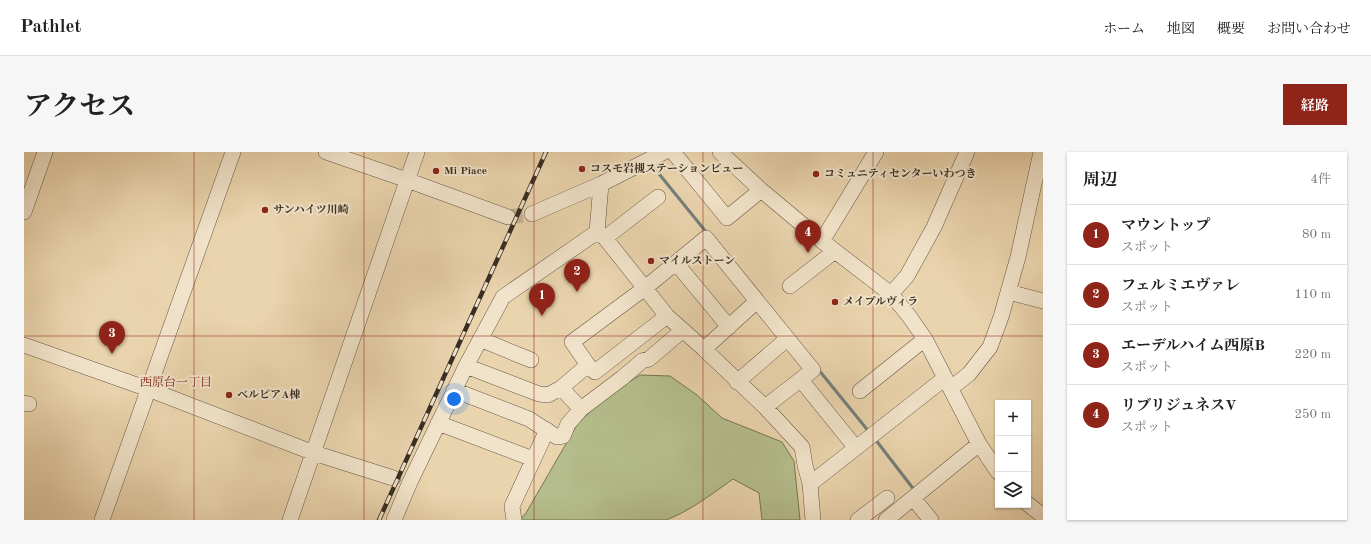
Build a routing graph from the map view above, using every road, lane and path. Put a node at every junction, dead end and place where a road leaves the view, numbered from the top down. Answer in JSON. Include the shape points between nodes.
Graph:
{"nodes":[{"id":1,"x":45,"y":152,"type":"edge"},
{"id":2,"x":233,"y":152,"type":"edge"},
{"id":3,"x":326,"y":152,"type":"edge"},
{"id":4,"x":417,"y":152,"type":"edge"},
{"id":5,"x":664,"y":152,"type":"edge"},
{"id":6,"x":673,"y":152,"type":"edge"},
{"id":7,"x":724,"y":152,"type":"edge"},
{"id":8,"x":876,"y":152,"type":"edge"},
{"id":9,"x":967,"y":152,"type":"edge"},
{"id":10,"x":1041,"y":152,"type":"edge"},
{"id":11,"x":407,"y":180,"type":"junction"},
{"id":12,"x":601,"y":184,"type":"junction"},
{"id":13,"x":761,"y":190,"type":"junction"},
{"id":14,"x":658,"y":197,"type":"dead end"},
{"id":15,"x":24,"y":212,"type":"edge"},
{"id":16,"x":532,"y":214,"type":"tunnel mouth"},
{"id":17,"x":508,"y":217,"type":"tunnel mouth"},
{"id":18,"x":601,"y":235,"type":"junction"},
{"id":19,"x":822,"y":241,"type":"junction"},
{"id":20,"x":835,"y":251,"type":"junction"},
{"id":21,"x":676,"y":263,"type":"junction"},
{"id":22,"x":790,"y":286,"type":"dead end"},
{"id":23,"x":644,"y":288,"type":"junction"},
{"id":24,"x":1008,"y":292,"type":"junction"},
{"id":25,"x":891,"y":294,"type":"junction"},
{"id":26,"x":757,"y":301,"type":"junction"},
{"id":27,"x":1043,"y":301,"type":"edge"},
{"id":28,"x":667,"y":316,"type":"junction"},
{"id":29,"x":729,"y":327,"type":"junction"},
{"id":30,"x":683,"y":330,"type":"junction"},
{"id":31,"x":480,"y":339,"type":"junction"},
{"id":32,"x":925,"y":339,"type":"junction"},
{"id":33,"x":787,"y":340,"type":"junction"},
{"id":34,"x":24,"y":345,"type":"edge"},
{"id":35,"x":704,"y":349,"type":"junction"},
{"id":36,"x":531,"y":360,"type":"dead end"},
{"id":37,"x":466,"y":366,"type":"junction"},
{"id":38,"x":591,"y":368,"type":"junction"},
{"id":39,"x":801,"y":380,"type":"junction"},
{"id":40,"x":737,"y":382,"type":"junction"},
{"id":41,"x":948,"y":383,"type":"junction"},
{"id":42,"x":561,"y":388,"type":"junction"},
{"id":43,"x":608,"y":388,"type":"junction"},
{"id":44,"x":148,"y":389,"type":"junction"},
{"id":45,"x":454,"y":390,"type":"junction"},
{"id":46,"x":860,"y":391,"type":"dead end"},
{"id":47,"x":765,"y":407,"type":"junction"},
{"id":48,"x":581,"y":409,"type":"junction"},
{"id":49,"x":438,"y":424,"type":"junction"},
{"id":50,"x":547,"y":430,"type":"junction"},
{"id":51,"x":980,"y":444,"type":"junction"},
{"id":52,"x":856,"y":448,"type":"junction"},
{"id":53,"x":314,"y":453,"type":"junction"},
{"id":54,"x":533,"y":459,"type":"junction"},
{"id":55,"x":995,"y":467,"type":"edge"},
{"id":56,"x":393,"y":478,"type":"dead end"},
{"id":57,"x":810,"y":484,"type":"junction"},
{"id":58,"x":887,"y":498,"type":"dead end"},
{"id":59,"x":913,"y":498,"type":"junction"},
{"id":60,"x":1031,"y":506,"type":"edge"},
{"id":61,"x":1043,"y":516,"type":"edge"},
{"id":62,"x":102,"y":520,"type":"edge"},
{"id":63,"x":290,"y":520,"type":"edge"},
{"id":64,"x":394,"y":520,"type":"edge"},
{"id":65,"x":514,"y":520,"type":"edge"},
{"id":66,"x":813,"y":520,"type":"edge"},
{"id":67,"x":858,"y":520,"type":"edge"},
{"id":68,"x":886,"y":520,"type":"edge"},
{"id":69,"x":931,"y":520,"type":"edge"}],
"edges":[{"from":1,"to":15,"type":"street"},
{"from":2,"to":44,"type":"street"},
{"from":3,"to":11,"type":"street"},
{"from":4,"to":11,"type":"street"},
{"from":5,"to":12,"type":"street"},
{"from":6,"to":13,"type":"street","via":[[727,218]]},
{"from":7,"to":13,"type":"street"},
{"from":8,"to":19,"type":"street"},
{"from":9,"to":25,"type":"street","via":[[934,227],[907,276]]},
{"from":10,"to":24,"type":"street"},
{"from":11,"to":17,"type":"street"},
{"from":11,"to":53,"type":"street"},
{"from":12,"to":16,"type":"street"},
{"from":12,"to":18,"type":"street"},
{"from":13,"to":19,"type":"street"},
{"from":14,"to":18,"type":"street"},
{"from":18,"to":23,"type":"street"},
{"from":18,"to":31,"type":"street","via":[[503,297]]},
{"from":19,"to":20,"type":"street"},
{"from":20,"to":22,"type":"street"},
{"from":20,"to":25,"type":"street"},
{"from":21,"to":23,"type":"street"},
{"from":21,"to":26,"type":"street","via":[[706,238]]},
{"from":21,"to":29,"type":"street"},
{"from":23,"to":28,"type":"street"},
{"from":23,"to":38,"type":"street","via":[[572,342]]},
{"from":24,"to":27,"type":"street"},
{"from":24,"to":41,"type":"street","via":[[990,347],[969,374]]},
{"from":25,"to":32,"type":"street"},
{"from":26,"to":29,"type":"street"},
{"from":26,"to":33,"type":"street"},
{"from":28,"to":30,"type":"street"},
{"from":28,"to":38,"type":"street"},
{"from":29,"to":35,"type":"street"},
{"from":30,"to":35,"type":"street"},
{"from":30,"to":43,"type":"street"},
{"from":31,"to":36,"type":"street"},
{"from":31,"to":37,"type":"street"},
{"from":32,"to":41,"type":"street"},
{"from":32,"to":46,"type":"street"},
{"from":33,"to":39,"type":"street","via":[[813,370]]},
{"from":33,"to":40,"type":"street"},
{"from":34,"to":44,"type":"street"},
{"from":35,"to":40,"type":"street"},
{"from":37,"to":42,"type":"street","via":[[539,394],[548,395]]},
{"from":37,"to":45,"type":"street"},
{"from":38,"to":42,"type":"street"},
{"from":38,"to":43,"type":"street"},
{"from":39,"to":47,"type":"street"},
{"from":39,"to":52,"type":"street"},
{"from":40,"to":47,"type":"street"},
{"from":41,"to":51,"type":"street"},
{"from":41,"to":52,"type":"street"},
{"from":42,"to":48,"type":"street"},
{"from":43,"to":48,"type":"street"},
{"from":44,"to":53,"type":"street"},
{"from":44,"to":62,"type":"street"},
{"from":45,"to":49,"type":"street"},
{"from":45,"to":50,"type":"street","via":[[529,419]]},
{"from":47,"to":57,"type":"street","via":[[802,447]]},
{"from":48,"to":50,"type":"street","via":[[568,424],[563,436],[558,437]]},
{"from":49,"to":54,"type":"street"},
{"from":49,"to":64,"type":"street"},
{"from":50,"to":54,"type":"street"},
{"from":51,"to":55,"type":"street"},
{"from":51,"to":59,"type":"street"},
{"from":52,"to":57,"type":"street"},
{"from":53,"to":56,"type":"street"},
{"from":53,"to":63,"type":"street"},
{"from":54,"to":65,"type":"street","via":[[512,506]]},
{"from":57,"to":66,"type":"street"},
{"from":58,"to":67,"type":"street"},
{"from":59,"to":68,"type":"street"},
{"from":59,"to":69,"type":"street"},
{"from":60,"to":61,"type":"street"}]}
